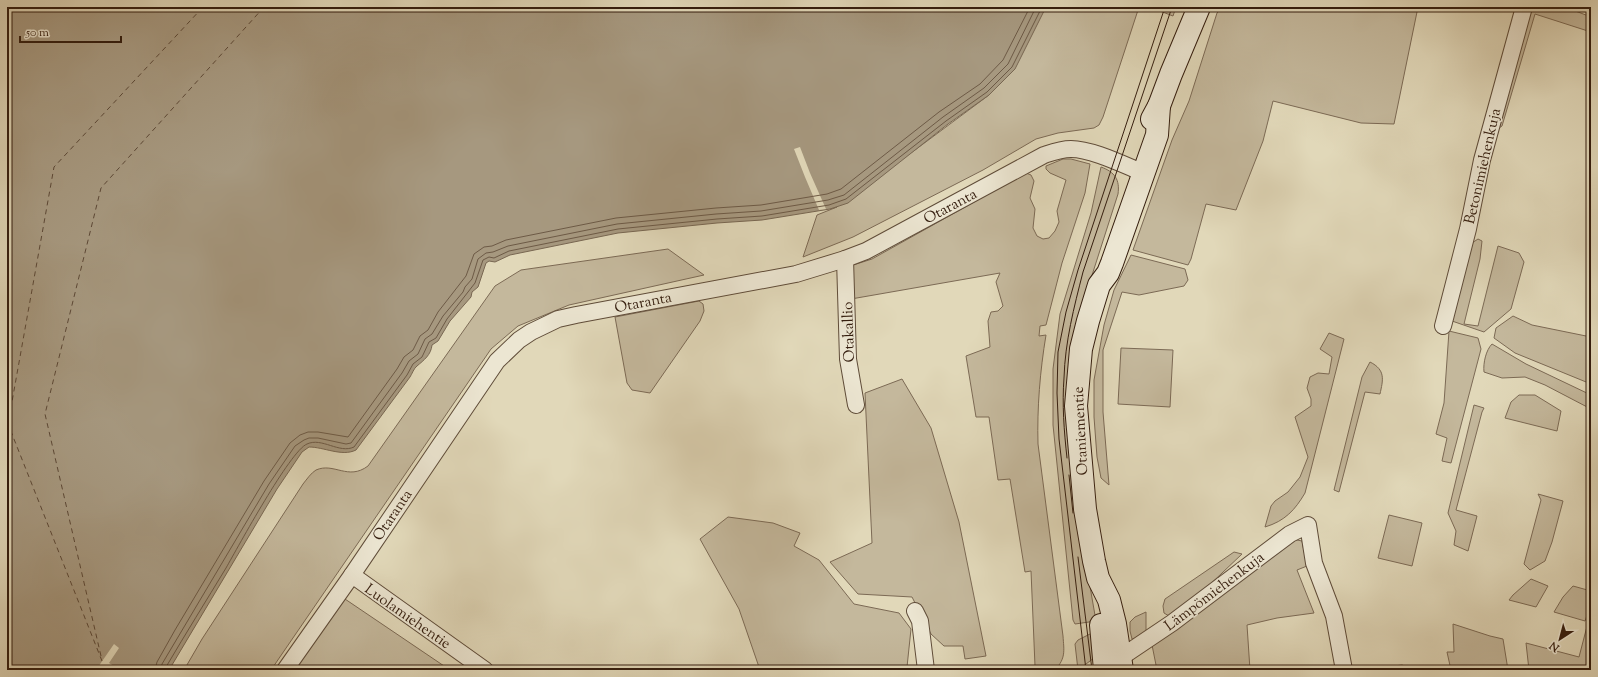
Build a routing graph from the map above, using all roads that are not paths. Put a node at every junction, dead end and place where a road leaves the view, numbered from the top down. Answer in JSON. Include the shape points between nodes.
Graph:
{"nodes":[{"id":1,"x":1184,"y":7,"type":"edge"},
{"id":2,"x":1199,"y":7,"type":"edge"},
{"id":3,"x":1524,"y":7,"type":"edge"},
{"id":4,"x":1171,"y":74,"type":"junction"},
{"id":5,"x":1138,"y":170,"type":"junction"},
{"id":6,"x":845,"y":259,"type":"junction"},
{"id":7,"x":1443,"y":326,"type":"dead end"},
{"id":8,"x":856,"y":405,"type":"dead end"},
{"id":9,"x":352,"y":575,"type":"junction"},
{"id":10,"x":915,"y":611,"type":"dead end"},
{"id":11,"x":1110,"y":667,"type":"edge"},
{"id":12,"x":285,"y":670,"type":"edge"},
{"id":13,"x":485,"y":670,"type":"edge"},
{"id":14,"x":926,"y":670,"type":"edge"},
{"id":15,"x":1344,"y":670,"type":"edge"}],
"edges":[{"from":1,"to":4,"type":"street","name":"Otaniementie"},
{"from":2,"to":4,"type":"street","name":"Otaniementie"},
{"from":3,"to":7,"type":"street","name":"Betonimiehenkuja","via":[[1482,160],[1468,229]]},
{"from":4,"to":5,"type":"street","name":"Otaniementie","via":[[1159,106],[1145,132]]},
{"from":5,"to":6,"type":"street","name":"Otaranta","via":[[1089,153],[1072,149],[1060,150],[1044,155],[866,251]]},
{"from":5,"to":11,"type":"street","name":"Otaniementie","via":[[1100,258],[1099,285],[1081,348],[1076,406],[1085,509],[1098,578],[1097,604]]},
{"from":6,"to":8,"type":"street","name":"Otakallio","via":[[848,359]]},
{"from":6,"to":9,"type":"street","name":"Otaranta","via":[[796,274],[564,318],[544,325],[519,340],[497,361],[481,382]]},
{"from":9,"to":12,"type":"street","name":"Otaranta"},
{"from":9,"to":13,"type":"street","name":"Luolamiehentie"},
{"from":10,"to":14,"type":"street","via":[[920,621]]},
{"from":11,"to":15,"type":"street","name":"Lämpömiehenkuja","via":[[1290,534],[1308,525],[1314,563],[1334,616]]}]}
